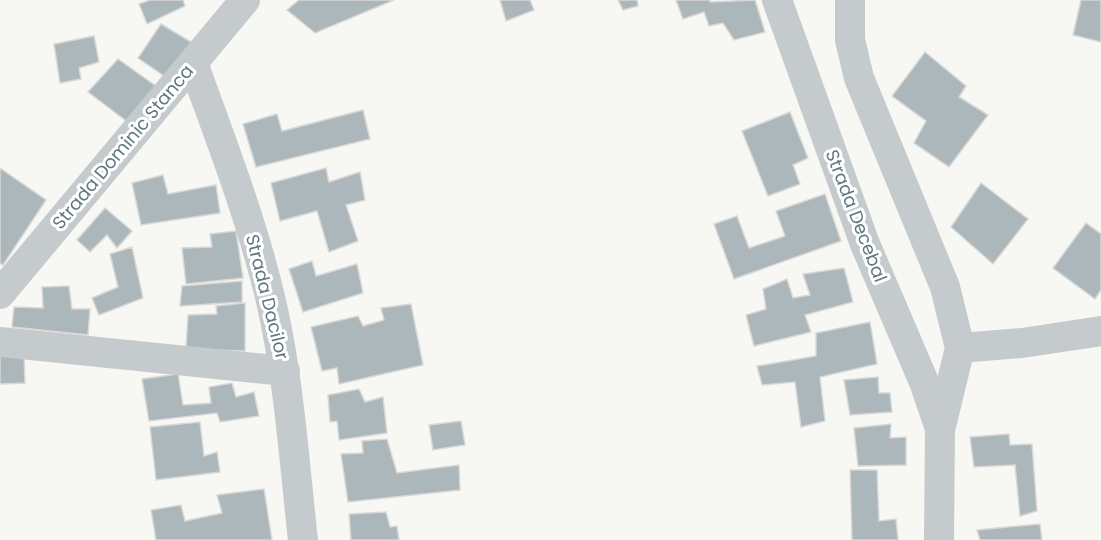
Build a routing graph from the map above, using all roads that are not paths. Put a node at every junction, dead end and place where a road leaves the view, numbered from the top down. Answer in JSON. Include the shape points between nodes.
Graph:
{"nodes":[{"id":1,"x":245,"y":0,"type":"edge"},
{"id":2,"x":777,"y":0,"type":"edge"},
{"id":3,"x":850,"y":0,"type":"edge"},
{"id":4,"x":194,"y":63,"type":"junction"},
{"id":5,"x":0,"y":294,"type":"edge"},
{"id":6,"x":1101,"y":332,"type":"edge"},
{"id":7,"x":0,"y":342,"type":"edge"},
{"id":8,"x":960,"y":348,"type":"junction"},
{"id":9,"x":285,"y":371,"type":"junction"},
{"id":10,"x":940,"y":430,"type":"junction"},
{"id":11,"x":303,"y":540,"type":"edge"},
{"id":12,"x":939,"y":540,"type":"edge"}],
"edges":[{"from":1,"to":4,"type":"street","name":"Strada Dominic Stanca"},
{"from":2,"to":10,"type":"street","name":"Strada Decebal","via":[[865,244],[924,382]]},
{"from":3,"to":8,"type":"street","name":"Strada Decebal","via":[[850,40],[860,78],[945,287]]},
{"from":4,"to":5,"type":"street","name":"Strada Dominic Stanca"},
{"from":4,"to":9,"type":"street","name":"Strada Dacilor","via":[[261,262]]},
{"from":6,"to":8,"type":"street"},
{"from":7,"to":9,"type":"street"},
{"from":8,"to":10,"type":"street","name":"Strada Decebal"},
{"from":9,"to":11,"type":"street","name":"Strada Dacilor"},
{"from":10,"to":12,"type":"street","name":"Strada Decebal"}]}
